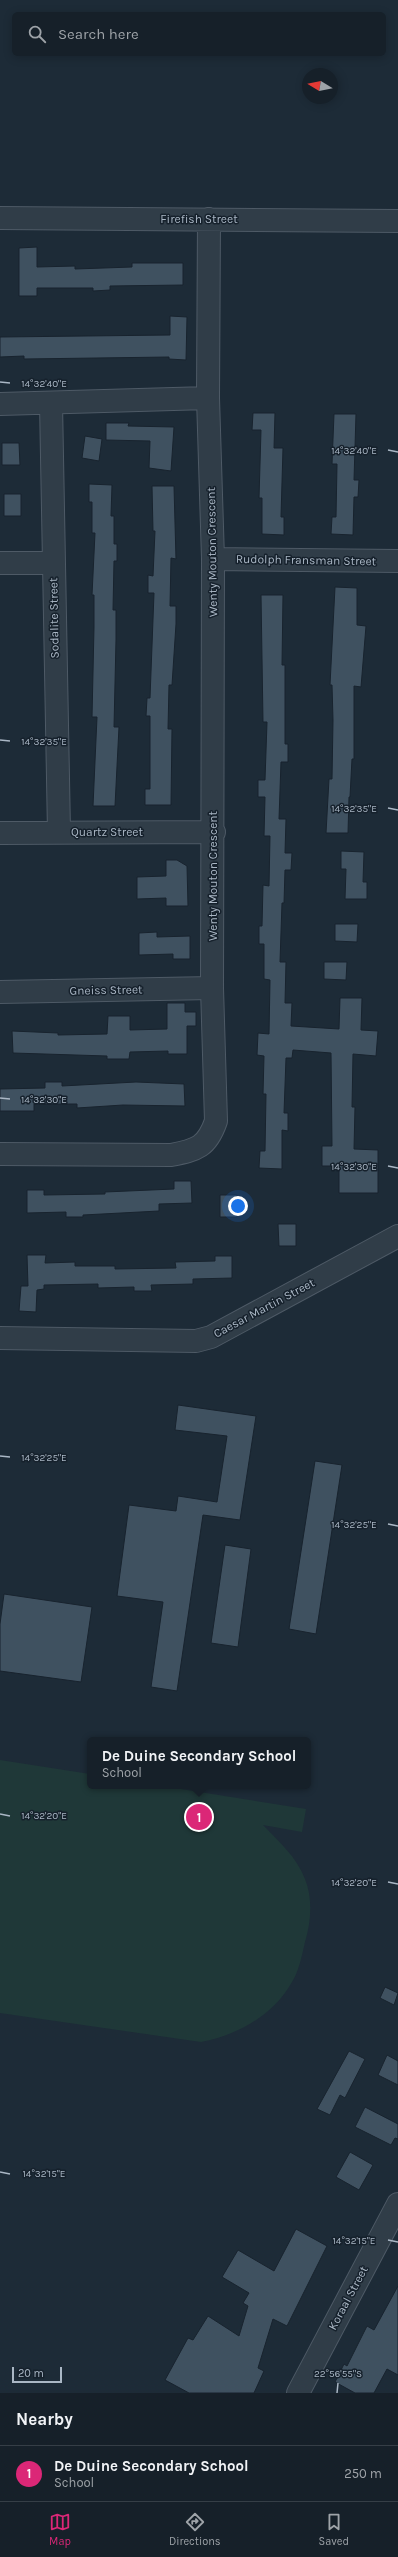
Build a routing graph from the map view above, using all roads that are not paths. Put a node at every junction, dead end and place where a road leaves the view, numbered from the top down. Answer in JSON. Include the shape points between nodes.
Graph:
{"nodes":[{"id":1,"x":0,"y":218,"type":"edge"},
{"id":2,"x":209,"y":219,"type":"junction"},
{"id":3,"x":398,"y":222,"type":"edge"},
{"id":4,"x":208,"y":398,"type":"junction"},
{"id":5,"x":51,"y":403,"type":"junction"},
{"id":6,"x":0,"y":404,"type":"edge"},
{"id":7,"x":213,"y":559,"type":"junction"},
{"id":8,"x":398,"y":561,"type":"edge"},
{"id":9,"x":0,"y":563,"type":"edge"},
{"id":10,"x":52,"y":563,"type":"junction"},
{"id":11,"x":59,"y":832,"type":"junction"},
{"id":12,"x":214,"y":832,"type":"junction"},
{"id":13,"x":0,"y":833,"type":"edge"},
{"id":14,"x":212,"y":988,"type":"junction"},
{"id":15,"x":0,"y":992,"type":"edge"},
{"id":16,"x":0,"y":1154,"type":"edge"},
{"id":17,"x":398,"y":1236,"type":"edge"},
{"id":18,"x":0,"y":1338,"type":"edge"},
{"id":19,"x":398,"y":2204,"type":"edge"},
{"id":20,"x":298,"y":2393,"type":"edge"}],
"edges":[{"from":1,"to":2,"type":"street","name":"Firefish Street"},
{"from":2,"to":3,"type":"street","name":"Firefish Street"},
{"from":2,"to":4,"type":"street","name":"Wenty Mouton Crescent"},
{"from":4,"to":5,"type":"street"},
{"from":4,"to":7,"type":"street","name":"Wenty Mouton Crescent"},
{"from":5,"to":6,"type":"street"},
{"from":5,"to":10,"type":"street","name":"Sodalite Street"},
{"from":7,"to":8,"type":"street","name":"Rudolph Fransman Street"},
{"from":7,"to":12,"type":"street","name":"Wenty Mouton Crescent"},
{"from":9,"to":10,"type":"street"},
{"from":10,"to":11,"type":"street","name":"Sodalite Street"},
{"from":11,"to":12,"type":"street","name":"Quartz Street"},
{"from":11,"to":13,"type":"street","name":"Quartz Street"},
{"from":12,"to":14,"type":"street","name":"Wenty Mouton Crescent"},
{"from":14,"to":15,"type":"street","name":"Gneiss Street"},
{"from":14,"to":16,"type":"street","name":"Wenty Mouton Crescent","via":[[216,1121],[211,1136],[196,1151],[171,1155]]},
{"from":17,"to":18,"type":"street","name":"Caesar Martin Street","via":[[211,1337],[196,1340]]},
{"from":19,"to":20,"type":"street","name":"Koraal Street"}]}
